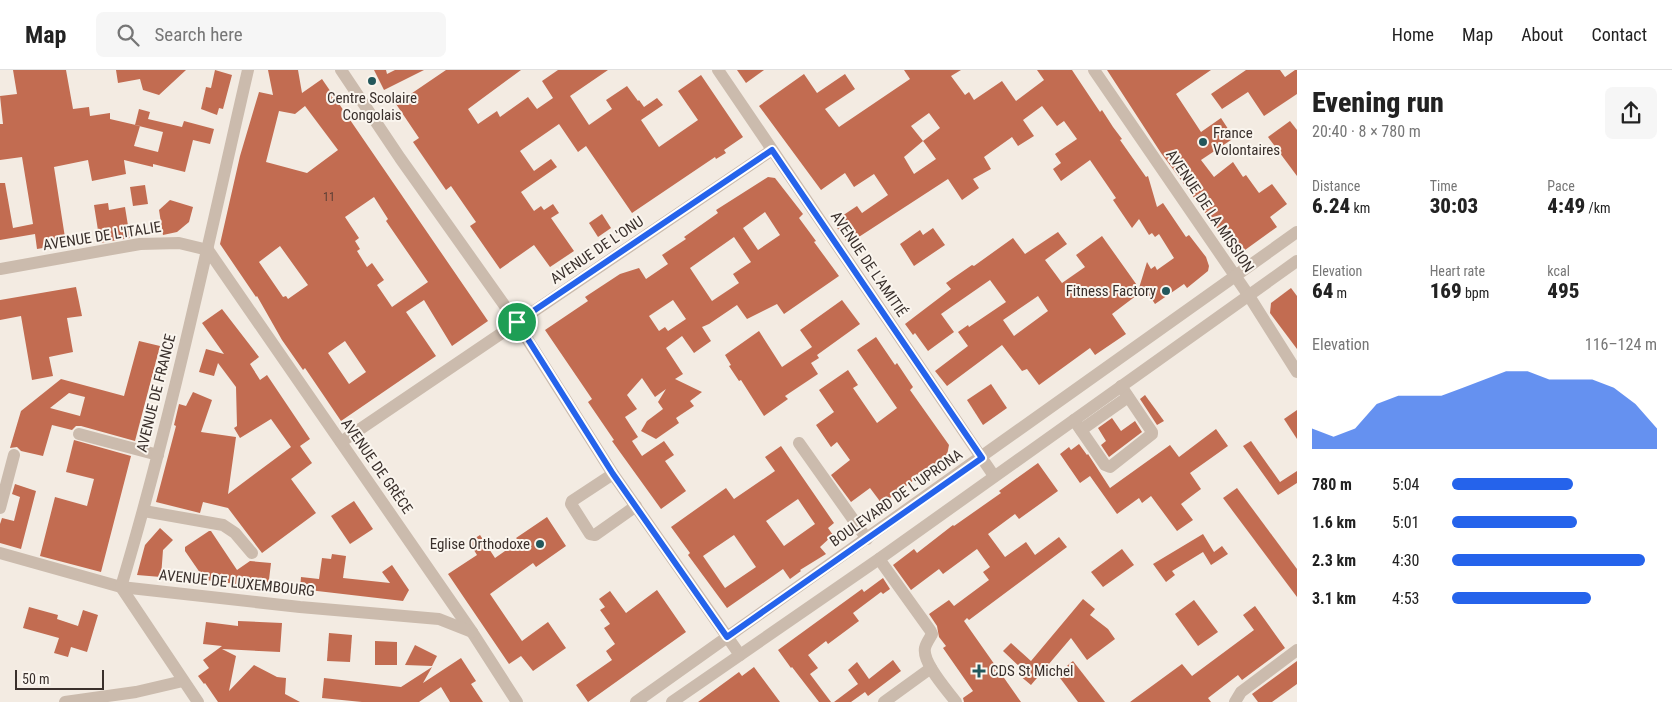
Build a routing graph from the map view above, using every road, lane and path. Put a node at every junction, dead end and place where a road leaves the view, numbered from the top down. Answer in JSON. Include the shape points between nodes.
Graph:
{"nodes":[{"id":1,"x":248,"y":70,"type":"edge"},
{"id":2,"x":341,"y":70,"type":"edge"},
{"id":3,"x":718,"y":70,"type":"edge"},
{"id":4,"x":1094,"y":70,"type":"edge"},
{"id":5,"x":772,"y":150,"type":"junction"},
{"id":6,"x":1297,"y":232,"type":"edge"},
{"id":7,"x":208,"y":250,"type":"junction"},
{"id":8,"x":1297,"y":261,"type":"edge"},
{"id":9,"x":0,"y":269,"type":"edge"},
{"id":10,"x":1235,"y":277,"type":"junction"},
{"id":11,"x":1249,"y":296,"type":"junction"},
{"id":12,"x":517,"y":322,"type":"junction"},
{"id":13,"x":1297,"y":372,"type":"edge"},
{"id":14,"x":1125,"y":391,"type":"junction"},
{"id":15,"x":1078,"y":425,"type":"junction"},
{"id":16,"x":79,"y":434,"type":"dead end"},
{"id":17,"x":341,"y":442,"type":"junction"},
{"id":18,"x":799,"y":443,"type":"dead end"},
{"id":19,"x":14,"y":455,"type":"dead end"},
{"id":20,"x":158,"y":455,"type":"junction"},
{"id":21,"x":982,"y":458,"type":"junction"},
{"id":22,"x":613,"y":474,"type":"junction"},
{"id":23,"x":994,"y":476,"type":"junction"},
{"id":24,"x":636,"y":506,"type":"junction"},
{"id":25,"x":0,"y":508,"type":"edge"},
{"id":26,"x":144,"y":511,"type":"junction"},
{"id":27,"x":867,"y":538,"type":"junction"},
{"id":28,"x":0,"y":553,"type":"edge"},
{"id":29,"x":252,"y":553,"type":"dead end"},
{"id":30,"x":879,"y":559,"type":"junction"},
{"id":31,"x":121,"y":587,"type":"junction"},
{"id":32,"x":472,"y":632,"type":"junction"},
{"id":33,"x":727,"y":637,"type":"junction"},
{"id":34,"x":1297,"y":650,"type":"edge"},
{"id":35,"x":740,"y":655,"type":"junction"},
{"id":36,"x":930,"y":668,"type":"junction"},
{"id":37,"x":183,"y":680,"type":"junction"},
{"id":38,"x":65,"y":702,"type":"edge"},
{"id":39,"x":198,"y":702,"type":"edge"},
{"id":40,"x":517,"y":702,"type":"edge"},
{"id":41,"x":636,"y":702,"type":"edge"},
{"id":42,"x":672,"y":702,"type":"edge"},
{"id":43,"x":884,"y":702,"type":"edge"},
{"id":44,"x":956,"y":702,"type":"edge"},
{"id":45,"x":1235,"y":702,"type":"edge"}],
"edges":[{"from":1,"to":7,"type":"street","name":"AVENUE DE FRANCE"},
{"from":2,"to":12,"type":"street"},
{"from":3,"to":5,"type":"street","name":"AVENUE DE L'AMITIÉ"},
{"from":4,"to":10,"type":"street","name":"AVENUE DE LA MISSION"},
{"from":5,"to":12,"type":"street","name":"AVENUE DE L'ONU"},
{"from":5,"to":21,"type":"street","name":"AVENUE DE L'AMITIÉ"},
{"from":6,"to":10,"type":"street","name":"BOULEVARD DE L'UPRONA"},
{"from":7,"to":9,"type":"street","name":"AVENUE DE L'ITALIE","via":[[178,243],[140,244]]},
{"from":7,"to":17,"type":"street","name":"AVENUE DE GRÈCE"},
{"from":7,"to":20,"type":"street","name":"AVENUE DE FRANCE"},
{"from":8,"to":11,"type":"street"},
{"from":10,"to":11,"type":"street","name":"AVENUE DE LA MISSION"},
{"from":10,"to":21,"type":"street","name":"BOULEVARD DE L'UPRONA"},
{"from":11,"to":13,"type":"street","name":"AVENUE DE LA MISSION"},
{"from":11,"to":14,"type":"street"},
{"from":12,"to":17,"type":"street","name":"AVENUE DE L'ONU"},
{"from":12,"to":22,"type":"street"},
{"from":14,"to":15,"type":"street"},
{"from":14,"to":15,"type":"street","via":[[1152,434],[1110,467],[1105,465]]},
{"from":15,"to":23,"type":"street"},
{"from":16,"to":20,"type":"street"},
{"from":17,"to":32,"type":"street","name":"AVENUE DE GRÈCE"},
{"from":18,"to":27,"type":"street"},
{"from":19,"to":25,"type":"street"},
{"from":20,"to":26,"type":"street","name":"AVENUE DE FRANCE"},
{"from":21,"to":23,"type":"street","name":"AVENUE DE L'AMITIÉ"},
{"from":21,"to":27,"type":"street","name":"BOULEVARD DE L'UPRONA"},
{"from":22,"to":24,"type":"street"},
{"from":22,"to":24,"type":"street","via":[[572,501],[590,534],[595,535]]},
{"from":23,"to":30,"type":"street"},
{"from":24,"to":33,"type":"street"},
{"from":26,"to":29,"type":"street","via":[[223,525],[235,533]]},
{"from":26,"to":31,"type":"street","name":"AVENUE DE FRANCE"},
{"from":27,"to":33,"type":"street","name":"BOULEVARD DE L'UPRONA"},
{"from":28,"to":31,"type":"street","name":"AVENUE DE LUXEMBOURG"},
{"from":30,"to":35,"type":"street"},
{"from":30,"to":36,"type":"street","via":[[932,633],[924,650]]},
{"from":31,"to":32,"type":"street","name":"AVENUE DE LUXEMBOURG","via":[[438,619]]},
{"from":31,"to":37,"type":"street"},
{"from":32,"to":40,"type":"street","name":"AVENUE DE GRÈCE"},
{"from":33,"to":35,"type":"street"},
{"from":33,"to":41,"type":"street","name":"BOULEVARD DE L'UPRONA"},
{"from":34,"to":45,"type":"street","via":[[1241,692]]},
{"from":35,"to":42,"type":"street"},
{"from":36,"to":43,"type":"street"},
{"from":36,"to":44,"type":"street"},
{"from":37,"to":38,"type":"street","via":[[136,692]]},
{"from":37,"to":39,"type":"street"}]}
